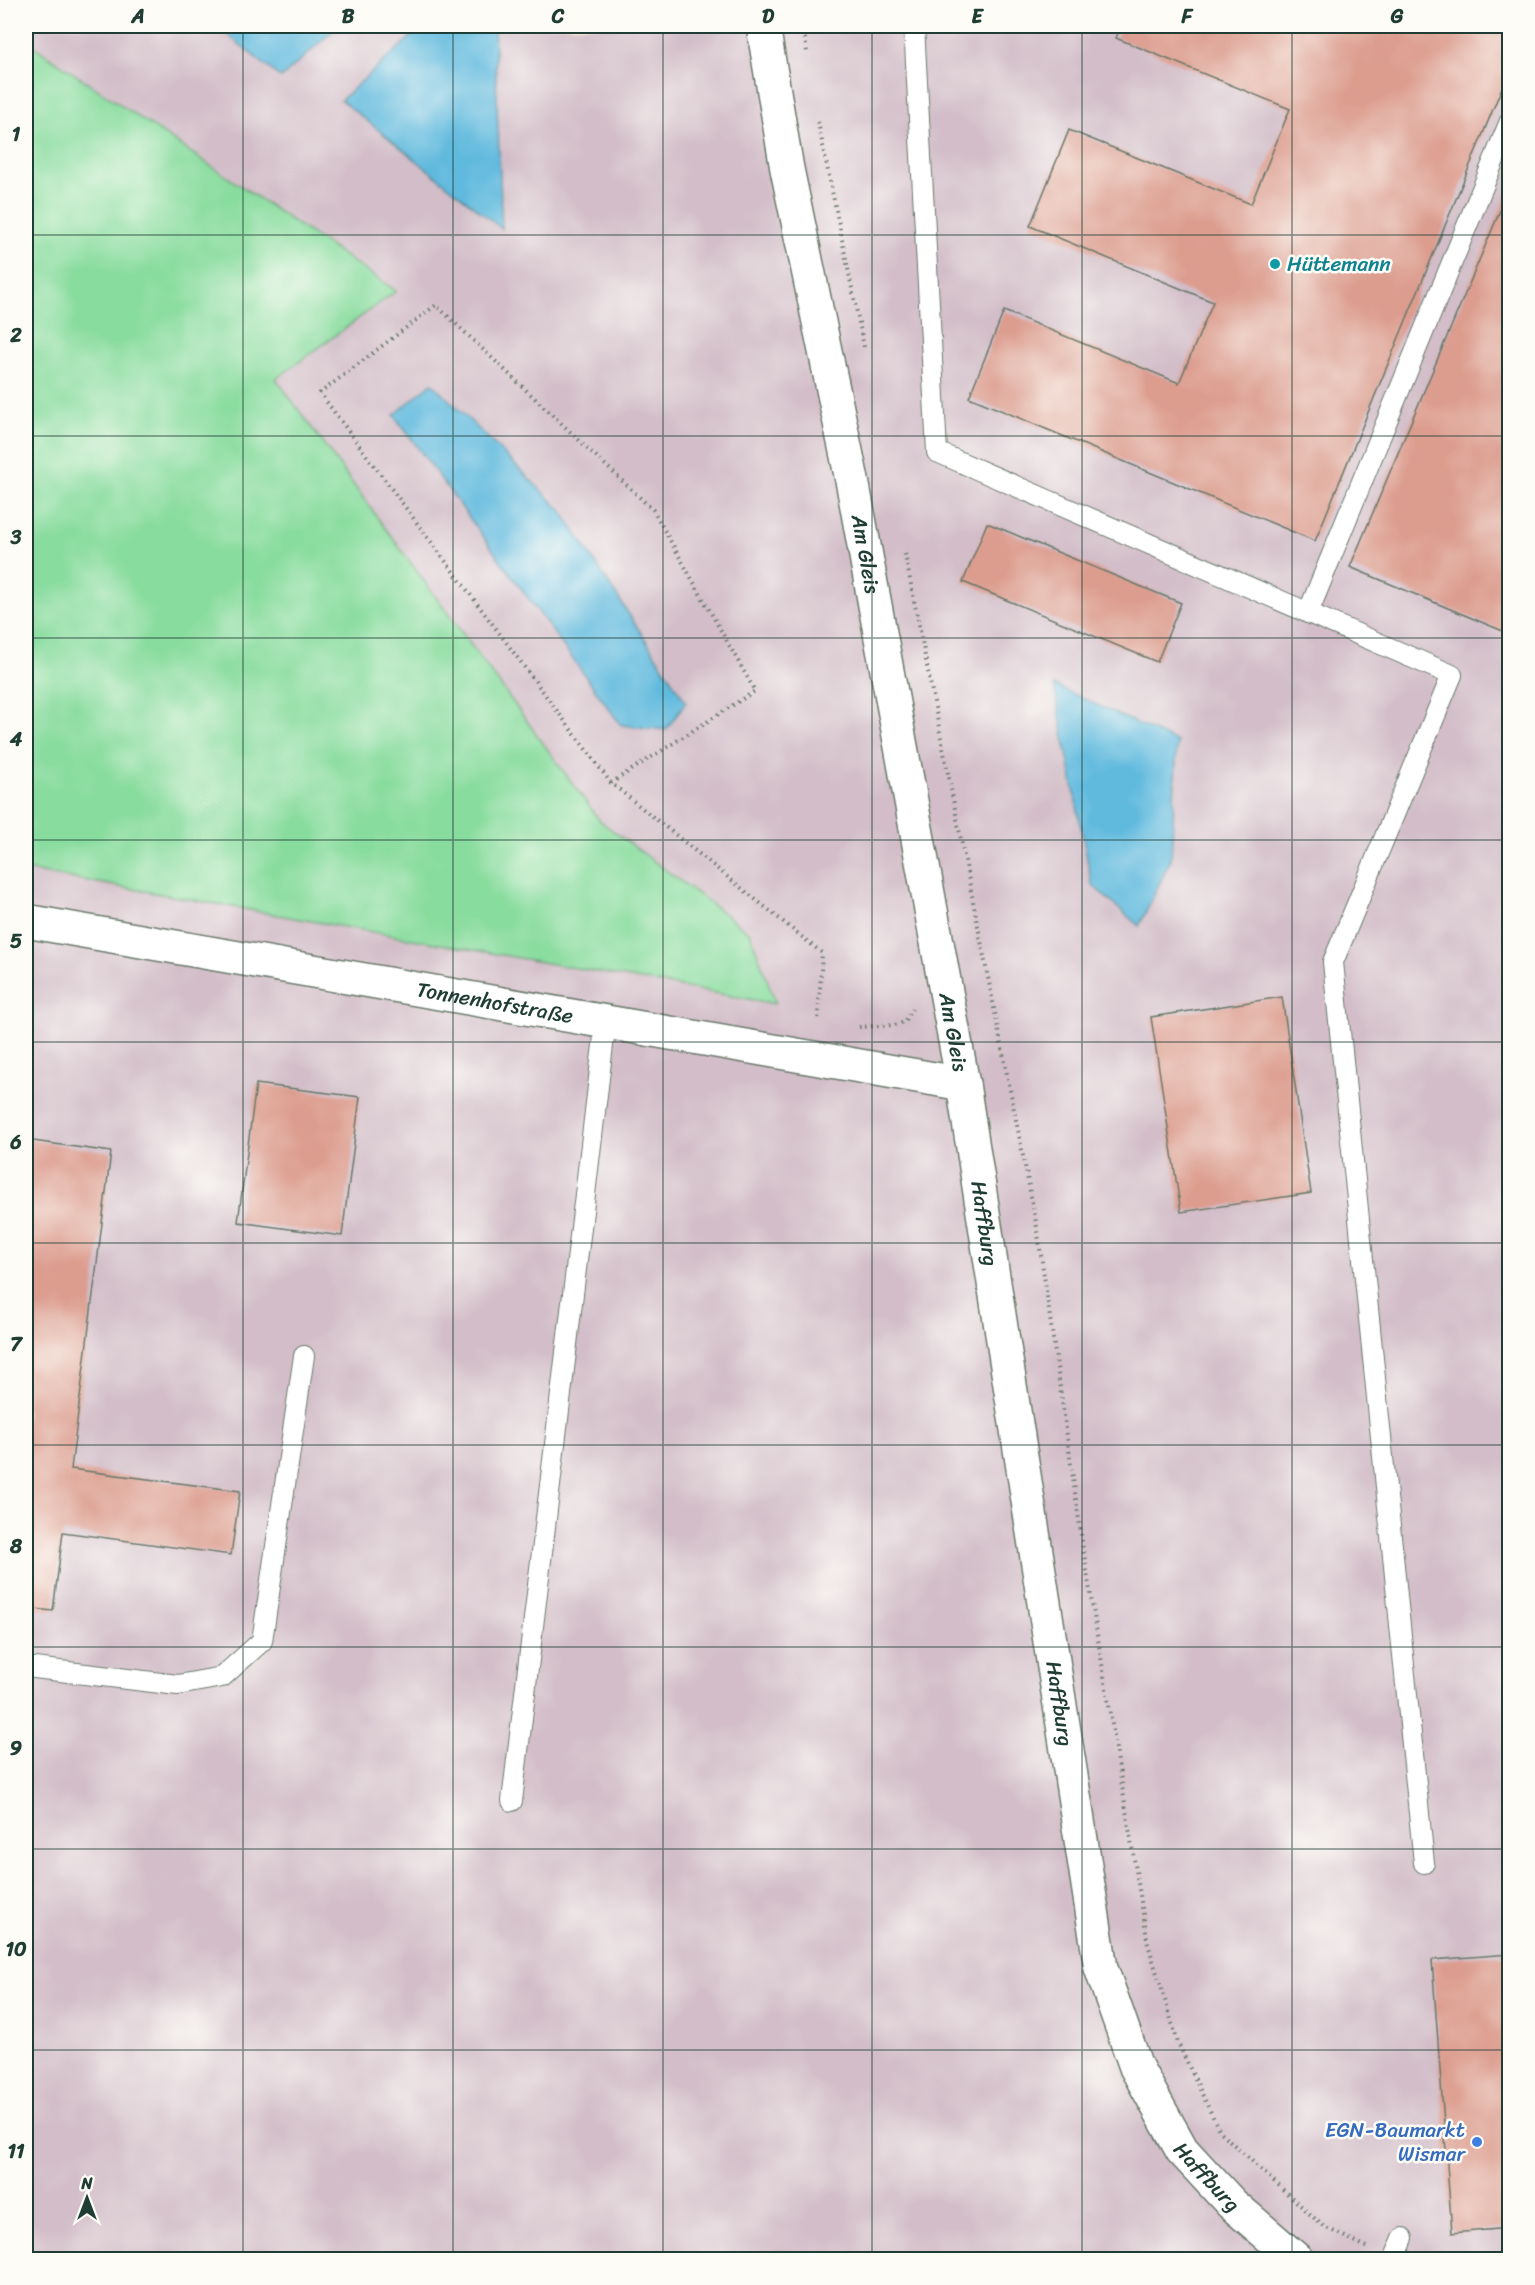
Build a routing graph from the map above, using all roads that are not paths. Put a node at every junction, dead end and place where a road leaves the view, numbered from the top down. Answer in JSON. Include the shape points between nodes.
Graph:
{"nodes":[{"id":1,"x":763,"y":26,"type":"edge"},
{"id":2,"x":914,"y":26,"type":"edge"},
{"id":3,"x":1509,"y":121,"type":"edge"},
{"id":4,"x":1308,"y":613,"type":"junction"},
{"id":5,"x":26,"y":921,"type":"edge"},
{"id":6,"x":606,"y":1020,"type":"junction"},
{"id":7,"x":963,"y":1084,"type":"junction"},
{"id":8,"x":304,"y":1356,"type":"dead end"},
{"id":9,"x":26,"y":1667,"type":"edge"},
{"id":10,"x":512,"y":1802,"type":"dead end"},
{"id":11,"x":1424,"y":1863,"type":"dead end"},
{"id":12,"x":1403,"y":2238,"type":"dead end"},
{"id":13,"x":1297,"y":2259,"type":"edge"},
{"id":14,"x":1394,"y":2259,"type":"edge"}],
"edges":[{"from":1,"to":7,"type":"street","name":"Am Gleis"},
{"from":2,"to":4,"type":"lane","via":[[937,452]]},
{"from":3,"to":4,"type":"lane"},
{"from":4,"to":11,"type":"lane","via":[[1452,675],[1333,962]]},
{"from":5,"to":6,"type":"street","name":"Tonnenhofstraße"},
{"from":6,"to":7,"type":"street","name":"Tonnenhofstraße"},
{"from":6,"to":10,"type":"lane"},
{"from":7,"to":13,"type":"street","name":"Haffburg","via":[[1101,1968],[1136,2067],[1182,2150],[1232,2204]]},
{"from":8,"to":9,"type":"lane","via":[[262,1641],[222,1677],[178,1685]]},
{"from":12,"to":14,"type":"lane"}]}
